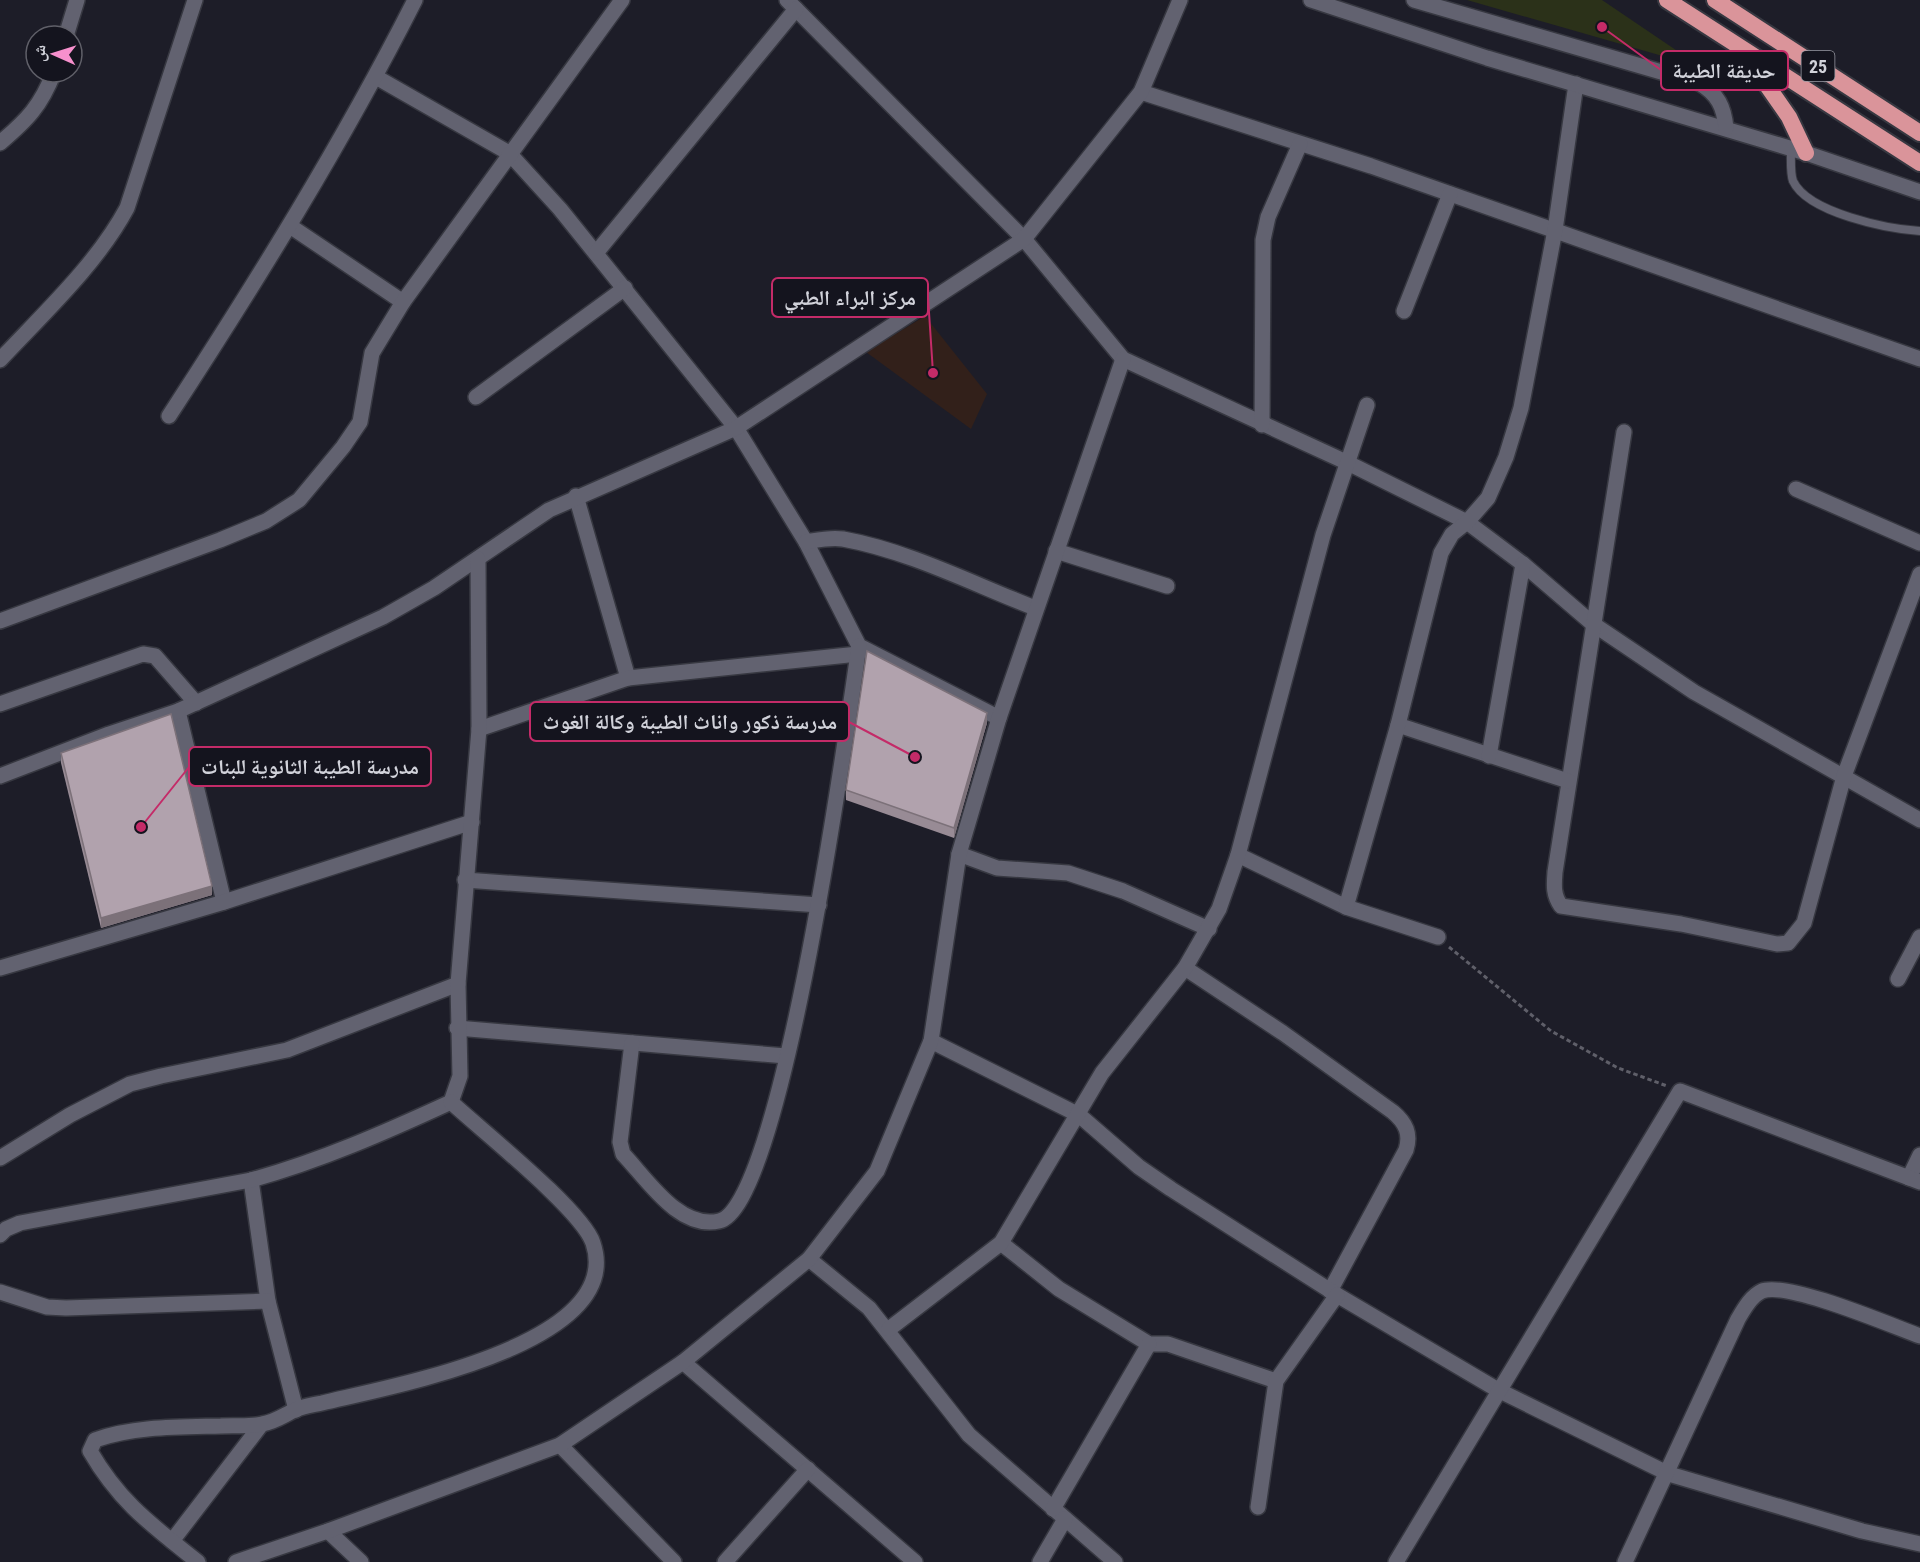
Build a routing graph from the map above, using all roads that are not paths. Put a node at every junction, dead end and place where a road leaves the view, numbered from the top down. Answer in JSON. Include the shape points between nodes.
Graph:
{"nodes":[{"id":1,"x":77,"y":0,"type":"edge"},
{"id":2,"x":195,"y":0,"type":"edge"},
{"id":3,"x":415,"y":0,"type":"edge"},
{"id":4,"x":622,"y":0,"type":"edge"},
{"id":5,"x":1180,"y":0,"type":"edge"},
{"id":6,"x":1311,"y":0,"type":"edge"},
{"id":7,"x":1414,"y":0,"type":"edge"},
{"id":8,"x":1667,"y":0,"type":"edge"},
{"id":9,"x":1714,"y":0,"type":"edge"},
{"id":10,"x":792,"y":5,"type":"edge"},
{"id":11,"x":70,"y":24,"type":"edge"},
{"id":12,"x":1742,"y":49,"type":"junction"},
{"id":13,"x":376,"y":77,"type":"junction"},
{"id":14,"x":50,"y":84,"type":"edge"},
{"id":15,"x":1576,"y":84,"type":"junction"},
{"id":16,"x":1141,"y":92,"type":"junction"},
{"id":17,"x":1726,"y":128,"type":"junction"},
{"id":18,"x":1920,"y":133,"type":"edge"},
{"id":19,"x":0,"y":143,"type":"edge"},
{"id":20,"x":1300,"y":144,"type":"junction"},
{"id":21,"x":1798,"y":151,"type":"junction"},
{"id":22,"x":509,"y":153,"type":"junction"},
{"id":23,"x":1920,"y":162,"type":"edge"},
{"id":24,"x":1920,"y":192,"type":"edge"},
{"id":25,"x":1450,"y":194,"type":"junction"},
{"id":26,"x":290,"y":226,"type":"junction"},
{"id":27,"x":1555,"y":230,"type":"junction"},
{"id":28,"x":1920,"y":231,"type":"edge"},
{"id":29,"x":1024,"y":238,"type":"junction"},
{"id":30,"x":596,"y":253,"type":"junction"},
{"id":31,"x":625,"y":288,"type":"junction"},
{"id":32,"x":403,"y":302,"type":"junction"},
{"id":33,"x":1404,"y":311,"type":"dead end"},
{"id":34,"x":1123,"y":359,"type":"junction"},
{"id":35,"x":1920,"y":359,"type":"edge"},
{"id":36,"x":0,"y":360,"type":"edge"},
{"id":37,"x":476,"y":397,"type":"dead end"},
{"id":38,"x":1367,"y":405,"type":"dead end"},
{"id":39,"x":169,"y":416,"type":"dead end"},
{"id":40,"x":1262,"y":425,"type":"junction"},
{"id":41,"x":736,"y":428,"type":"junction"},
{"id":42,"x":1624,"y":432,"type":"dead end"},
{"id":43,"x":1346,"y":462,"type":"junction"},
{"id":44,"x":1796,"y":489,"type":"dead end"},
{"id":45,"x":576,"y":496,"type":"junction"},
{"id":46,"x":1467,"y":522,"type":"junction"},
{"id":47,"x":806,"y":542,"type":"junction"},
{"id":48,"x":1920,"y":543,"type":"edge"},
{"id":49,"x":1056,"y":551,"type":"junction"},
{"id":50,"x":478,"y":558,"type":"junction"},
{"id":51,"x":1523,"y":564,"type":"junction"},
{"id":52,"x":1920,"y":574,"type":"edge"},
{"id":53,"x":1167,"y":586,"type":"dead end"},
{"id":54,"x":1035,"y":608,"type":"junction"},
{"id":55,"x":1914,"y":612,"type":"edge"},
{"id":56,"x":0,"y":621,"type":"edge"},
{"id":57,"x":1593,"y":624,"type":"junction"},
{"id":58,"x":859,"y":650,"type":"junction"},
{"id":59,"x":628,"y":678,"type":"junction"},
{"id":60,"x":196,"y":703,"type":"junction"},
{"id":61,"x":0,"y":704,"type":"edge"},
{"id":62,"x":178,"y":711,"type":"junction"},
{"id":63,"x":999,"y":718,"type":"junction"},
{"id":64,"x":1398,"y":725,"type":"junction"},
{"id":65,"x":479,"y":729,"type":"junction"},
{"id":66,"x":1489,"y":756,"type":"junction"},
{"id":67,"x":0,"y":776,"type":"edge"},
{"id":68,"x":1844,"y":776,"type":"junction"},
{"id":69,"x":1568,"y":781,"type":"junction"},
{"id":70,"x":1920,"y":820,"type":"edge"},
{"id":71,"x":472,"y":822,"type":"junction"},
{"id":72,"x":959,"y":854,"type":"junction"},
{"id":73,"x":1238,"y":855,"type":"junction"},
{"id":74,"x":465,"y":880,"type":"junction"},
{"id":75,"x":224,"y":902,"type":"junction"},
{"id":76,"x":819,"y":905,"type":"junction"},
{"id":77,"x":1346,"y":907,"type":"junction"},
{"id":78,"x":1209,"y":929,"type":"junction"},
{"id":79,"x":1438,"y":937,"type":"road end"},
{"id":80,"x":1920,"y":937,"type":"edge"},
{"id":81,"x":0,"y":968,"type":"edge"},
{"id":82,"x":1185,"y":968,"type":"junction"},
{"id":83,"x":1898,"y":979,"type":"dead end"},
{"id":84,"x":458,"y":984,"type":"junction"},
{"id":85,"x":457,"y":1028,"type":"junction"},
{"id":86,"x":931,"y":1041,"type":"junction"},
{"id":87,"x":632,"y":1042,"type":"junction"},
{"id":88,"x":786,"y":1056,"type":"junction"},
{"id":89,"x":452,"y":1102,"type":"junction"},
{"id":90,"x":1079,"y":1115,"type":"junction"},
{"id":91,"x":1920,"y":1155,"type":"edge"},
{"id":92,"x":0,"y":1158,"type":"edge"},
{"id":93,"x":251,"y":1180,"type":"junction"},
{"id":94,"x":1915,"y":1180,"type":"edge"},
{"id":95,"x":2,"y":1227,"type":"edge"},
{"id":96,"x":1001,"y":1243,"type":"junction"},
{"id":97,"x":809,"y":1258,"type":"junction"},
{"id":98,"x":0,"y":1293,"type":"edge"},
{"id":99,"x":1333,"y":1293,"type":"junction"},
{"id":100,"x":268,"y":1301,"type":"junction"},
{"id":101,"x":889,"y":1329,"type":"junction"},
{"id":102,"x":1920,"y":1336,"type":"edge"},
{"id":103,"x":1149,"y":1344,"type":"junction"},
{"id":104,"x":683,"y":1362,"type":"junction"},
{"id":105,"x":1276,"y":1381,"type":"junction"},
{"id":106,"x":1498,"y":1390,"type":"junction"},
{"id":107,"x":296,"y":1410,"type":"junction"},
{"id":108,"x":261,"y":1425,"type":"junction"},
{"id":109,"x":560,"y":1445,"type":"junction"},
{"id":110,"x":807,"y":1469,"type":"junction"},
{"id":111,"x":1669,"y":1474,"type":"junction"},
{"id":112,"x":1258,"y":1507,"type":"dead end"},
{"id":113,"x":1053,"y":1509,"type":"junction"},
{"id":114,"x":1065,"y":1519,"type":"junction"},
{"id":115,"x":328,"y":1531,"type":"junction"},
{"id":116,"x":172,"y":1541,"type":"junction"},
{"id":117,"x":1920,"y":1544,"type":"edge"},
{"id":118,"x":198,"y":1562,"type":"edge"},
{"id":119,"x":236,"y":1562,"type":"edge"},
{"id":120,"x":361,"y":1562,"type":"edge"},
{"id":121,"x":674,"y":1562,"type":"edge"},
{"id":122,"x":725,"y":1562,"type":"edge"},
{"id":123,"x":915,"y":1562,"type":"edge"},
{"id":124,"x":1040,"y":1562,"type":"edge"},
{"id":125,"x":1115,"y":1562,"type":"edge"},
{"id":126,"x":1396,"y":1562,"type":"edge"},
{"id":127,"x":1625,"y":1562,"type":"edge"}],
"edges":[{"from":1,"to":11,"type":"street"},
{"from":2,"to":36,"type":"street","via":[[134,192],[115,231]]},
{"from":3,"to":13,"type":"street"},
{"from":4,"to":22,"type":"street"},
{"from":5,"to":16,"type":"street"},
{"from":6,"to":15,"type":"street"},
{"from":7,"to":17,"type":"street","via":[[1699,83],[1721,102]]},
{"from":8,"to":12,"type":"highway","number":"25"},
{"from":9,"to":18,"type":"highway","number":"25"},
{"from":10,"to":29,"type":"street"},
{"from":10,"to":30,"type":"street"},
{"from":12,"to":21,"type":"highway","via":[[1789,117]]},
{"from":12,"to":23,"type":"highway","number":"25"},
{"from":13,"to":22,"type":"street"},
{"from":13,"to":26,"type":"street"},
{"from":14,"to":19,"type":"street","via":[[33,113]]},
{"from":15,"to":17,"type":"street"},
{"from":15,"to":27,"type":"street"},
{"from":16,"to":20,"type":"street"},
{"from":16,"to":29,"type":"street"},
{"from":17,"to":21,"type":"street"},
{"from":20,"to":25,"type":"street"},
{"from":20,"to":40,"type":"street","via":[[1268,217],[1263,240]]},
{"from":21,"to":24,"type":"street"},
{"from":21,"to":28,"type":"lane","via":[[1793,180],[1807,197],[1882,227]]},
{"from":22,"to":30,"type":"street"},
{"from":22,"to":32,"type":"street"},
{"from":25,"to":27,"type":"street"},
{"from":25,"to":33,"type":"street"},
{"from":26,"to":32,"type":"street"},
{"from":26,"to":39,"type":"street"},
{"from":27,"to":35,"type":"street"},
{"from":27,"to":46,"type":"street","via":[[1513,435],[1493,489]]},
{"from":29,"to":34,"type":"street"},
{"from":29,"to":41,"type":"street"},
{"from":30,"to":31,"type":"street"},
{"from":31,"to":37,"type":"street"},
{"from":31,"to":41,"type":"street"},
{"from":32,"to":56,"type":"street","via":[[372,353],[360,422],[299,500],[266,521],[220,540]]},
{"from":34,"to":40,"type":"street"},
{"from":34,"to":49,"type":"street"},
{"from":38,"to":43,"type":"street"},
{"from":40,"to":43,"type":"street"},
{"from":41,"to":45,"type":"street"},
{"from":41,"to":47,"type":"street"},
{"from":42,"to":57,"type":"street"},
{"from":43,"to":46,"type":"street"},
{"from":43,"to":73,"type":"street"},
{"from":44,"to":48,"type":"street"},
{"from":45,"to":50,"type":"street","via":[[521,527]]},
{"from":45,"to":59,"type":"street"},
{"from":46,"to":51,"type":"street"},
{"from":46,"to":64,"type":"street","via":[[1452,534],[1441,553]]},
{"from":47,"to":54,"type":"street","via":[[842,539],[910,558]]},
{"from":47,"to":58,"type":"street"},
{"from":49,"to":53,"type":"street"},
{"from":49,"to":54,"type":"street"},
{"from":50,"to":60,"type":"street","via":[[383,617]]},
{"from":50,"to":65,"type":"street"},
{"from":51,"to":57,"type":"street"},
{"from":51,"to":66,"type":"street"},
{"from":52,"to":55,"type":"street"},
{"from":54,"to":63,"type":"street"},
{"from":55,"to":68,"type":"street"},
{"from":57,"to":68,"type":"street","via":[[1694,692]]},
{"from":57,"to":69,"type":"street"},
{"from":58,"to":59,"type":"street"},
{"from":58,"to":63,"type":"street"},
{"from":58,"to":76,"type":"street"},
{"from":59,"to":65,"type":"street"},
{"from":60,"to":61,"type":"street","via":[[155,656],[142,654]]},
{"from":60,"to":62,"type":"street"},
{"from":62,"to":67,"type":"street"},
{"from":62,"to":75,"type":"street"},
{"from":63,"to":72,"type":"street"},
{"from":64,"to":66,"type":"street"},
{"from":64,"to":77,"type":"street"},
{"from":65,"to":71,"type":"street"},
{"from":66,"to":69,"type":"street"},
{"from":68,"to":69,"type":"street","via":[[1804,923],[1788,943],[1777,944],[1562,906],[1554,887]]},
{"from":68,"to":70,"type":"street"},
{"from":71,"to":74,"type":"street"},
{"from":71,"to":75,"type":"street"},
{"from":72,"to":78,"type":"street","via":[[997,868],[1068,873],[1123,891]]},
{"from":72,"to":86,"type":"street"},
{"from":73,"to":77,"type":"street"},
{"from":73,"to":78,"type":"street"},
{"from":74,"to":76,"type":"street"},
{"from":74,"to":84,"type":"street"},
{"from":75,"to":81,"type":"street"},
{"from":76,"to":88,"type":"street"},
{"from":77,"to":79,"type":"street"},
{"from":78,"to":82,"type":"street"},
{"from":80,"to":83,"type":"street"},
{"from":82,"to":90,"type":"street","via":[[1102,1073]]},
{"from":82,"to":99,"type":"street","via":[[1292,1040],[1406,1125],[1407,1150]]},
{"from":84,"to":85,"type":"street"},
{"from":84,"to":92,"type":"street","via":[[287,1050],[130,1084]]},
{"from":85,"to":87,"type":"street"},
{"from":85,"to":89,"type":"street","via":[[460,1076]]},
{"from":86,"to":90,"type":"street"},
{"from":86,"to":97,"type":"street","via":[[876,1171]]},
{"from":87,"to":88,"type":"street"},
{"from":87,"to":88,"type":"street","via":[[620,1142],[623,1154],[675,1207],[692,1220],[706,1223],[721,1221],[734,1212],[747,1187],[759,1159]]},
{"from":89,"to":93,"type":"street","via":[[332,1153]]},
{"from":89,"to":107,"type":"street","via":[[574,1214],[593,1241],[598,1264],[591,1287],[570,1314],[527,1342],[432,1375]]},
{"from":90,"to":96,"type":"street"},
{"from":90,"to":99,"type":"street","via":[[1139,1167]]},
{"from":91,"to":94,"type":"street"},
{"from":93,"to":95,"type":"street"},
{"from":93,"to":100,"type":"street"},
{"from":94,"to":106,"type":"street","via":[[1680,1091]]},
{"from":96,"to":101,"type":"street"},
{"from":96,"to":103,"type":"street","via":[[1059,1289]]},
{"from":97,"to":101,"type":"street"},
{"from":97,"to":104,"type":"street"},
{"from":98,"to":100,"type":"street","via":[[47,1307],[66,1308]]},
{"from":99,"to":105,"type":"street"},
{"from":99,"to":106,"type":"street"},
{"from":100,"to":107,"type":"street"},
{"from":101,"to":113,"type":"street","via":[[969,1434]]},
{"from":102,"to":111,"type":"street","via":[[1784,1289],[1760,1292],[1738,1319]]},
{"from":103,"to":105,"type":"street","via":[[1168,1344]]},
{"from":103,"to":113,"type":"street"},
{"from":104,"to":109,"type":"street"},
{"from":104,"to":110,"type":"street"},
{"from":105,"to":112,"type":"street"},
{"from":106,"to":111,"type":"street"},
{"from":106,"to":126,"type":"street"},
{"from":107,"to":108,"type":"street"},
{"from":108,"to":116,"type":"street"},
{"from":108,"to":116,"type":"street","via":[[122,1433],[91,1443],[91,1454],[125,1501]]},
{"from":109,"to":115,"type":"street"},
{"from":109,"to":121,"type":"street"},
{"from":110,"to":122,"type":"street"},
{"from":110,"to":123,"type":"street"},
{"from":111,"to":117,"type":"street","via":[[1862,1532]]},
{"from":111,"to":127,"type":"street"},
{"from":113,"to":114,"type":"street"},
{"from":114,"to":124,"type":"street"},
{"from":114,"to":125,"type":"street"},
{"from":115,"to":119,"type":"street"},
{"from":115,"to":120,"type":"street"},
{"from":116,"to":118,"type":"street"}]}
